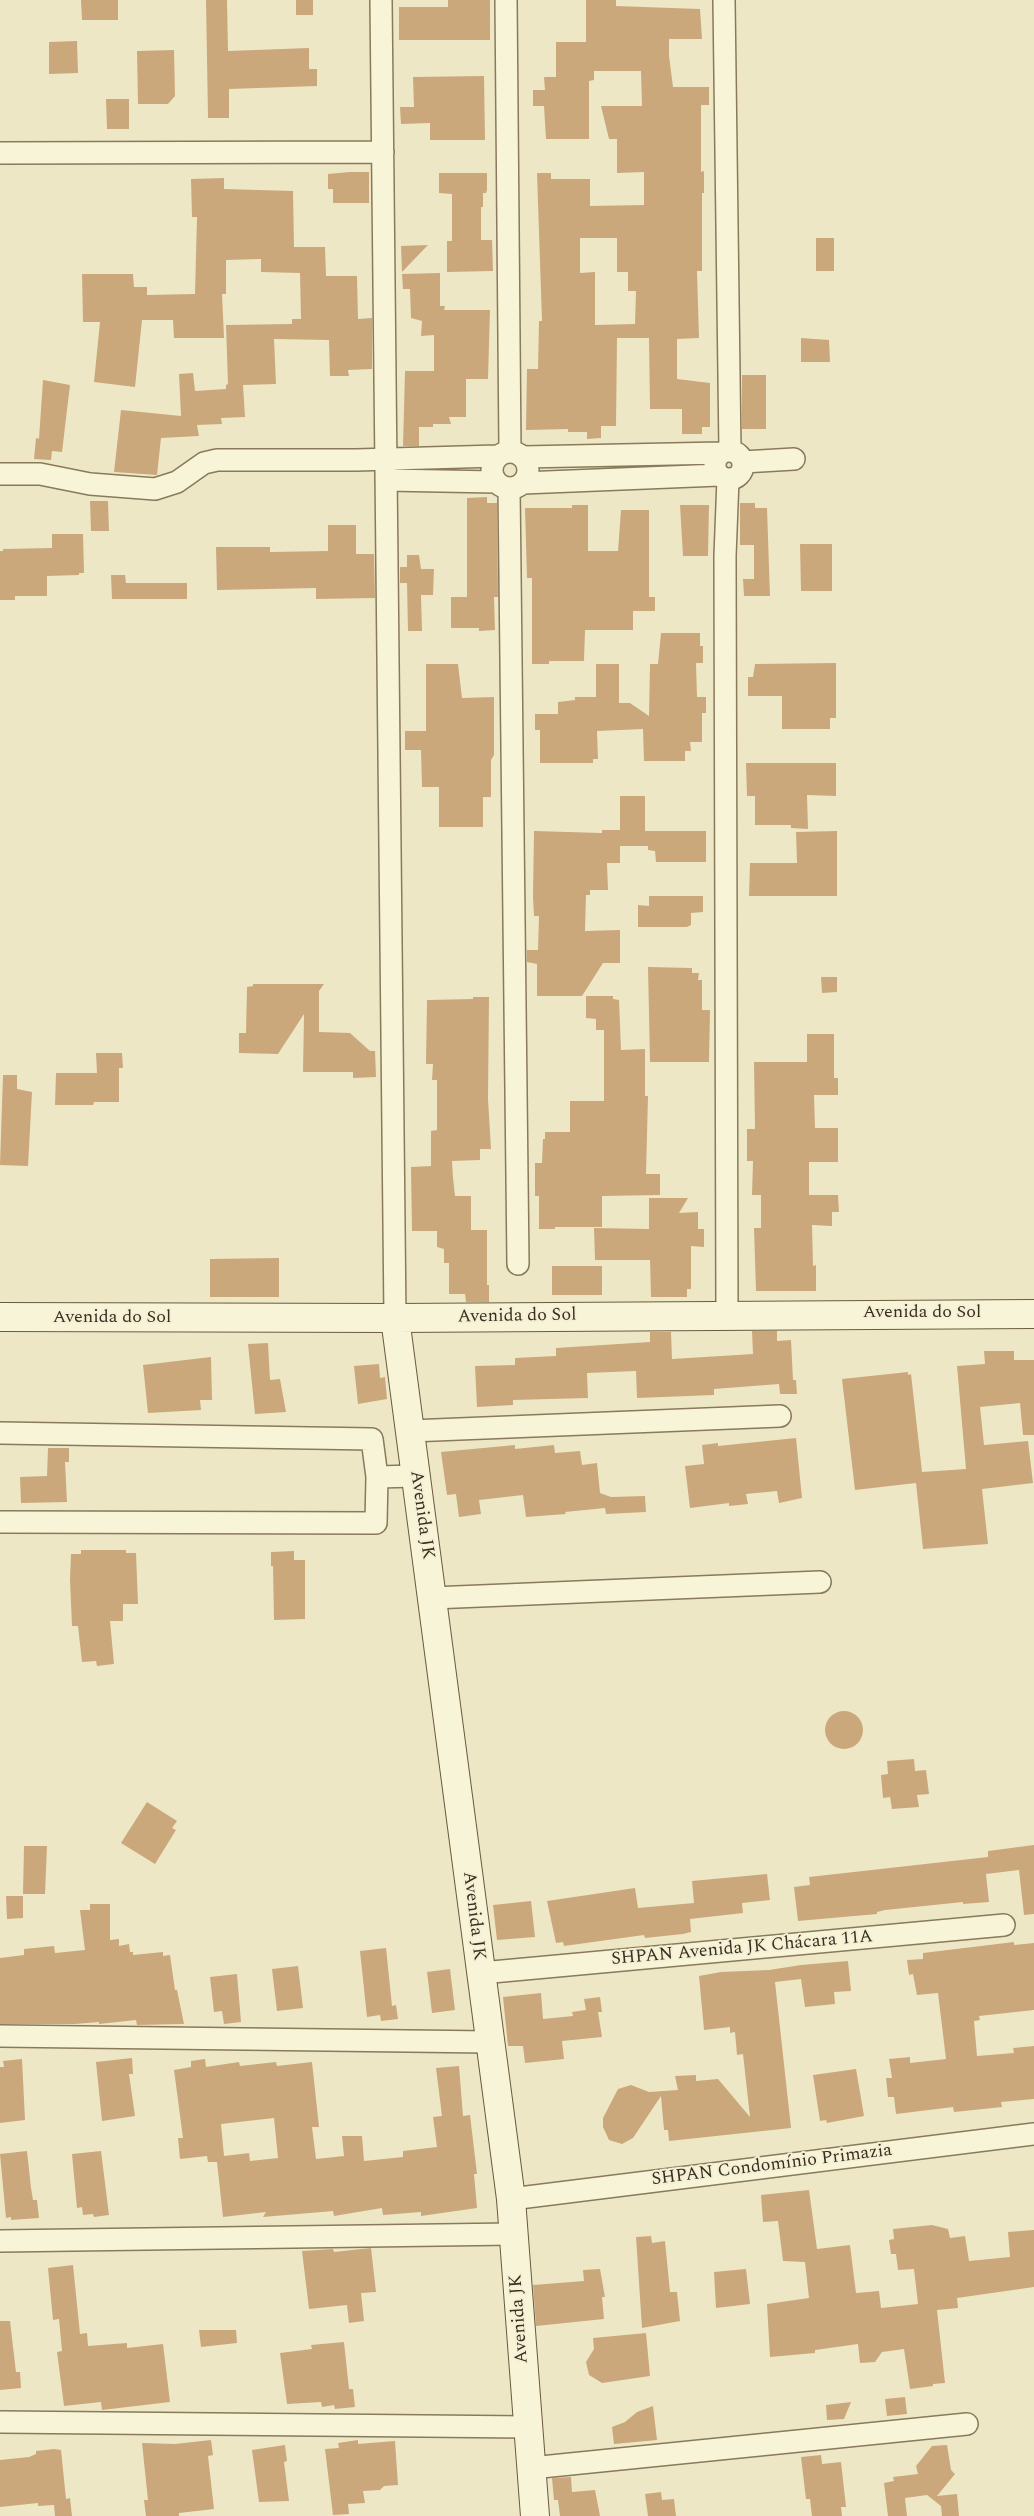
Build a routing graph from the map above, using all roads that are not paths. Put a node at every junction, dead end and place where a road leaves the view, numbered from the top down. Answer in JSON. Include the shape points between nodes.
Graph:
{"nodes":[{"id":1,"x":381,"y":0,"type":"edge"},
{"id":2,"x":506,"y":0,"type":"edge"},
{"id":3,"x":724,"y":0,"type":"edge"},
{"id":4,"x":0,"y":152,"type":"edge"},
{"id":5,"x":383,"y":152,"type":"junction"},
{"id":6,"x":510,"y":455,"type":"junction"},
{"id":7,"x":731,"y":455,"type":"junction"},
{"id":8,"x":444,"y":458,"type":"junction"},
{"id":9,"x":386,"y":459,"type":"junction"},
{"id":10,"x":794,"y":459,"type":"dead end"},
{"id":11,"x":0,"y":474,"type":"edge"},
{"id":12,"x":724,"y":477,"type":"junction"},
{"id":13,"x":386,"y":480,"type":"junction"},
{"id":14,"x":445,"y":481,"type":"junction"},
{"id":15,"x":509,"y":485,"type":"junction"},
{"id":16,"x":518,"y":1264,"type":"dead end"},
{"id":17,"x":727,"y":1314,"type":"junction"},
{"id":18,"x":1034,"y":1314,"type":"edge"},
{"id":19,"x":0,"y":1317,"type":"edge"},
{"id":20,"x":395,"y":1318,"type":"junction"},
{"id":21,"x":780,"y":1416,"type":"dead end"},
{"id":22,"x":410,"y":1432,"type":"junction"},
{"id":23,"x":0,"y":1433,"type":"edge"},
{"id":24,"x":415,"y":1476,"type":"junction"},
{"id":25,"x":377,"y":1477,"type":"junction"},
{"id":26,"x":0,"y":1522,"type":"edge"},
{"id":27,"x":820,"y":1582,"type":"dead end"},
{"id":28,"x":432,"y":1598,"type":"junction"},
{"id":29,"x":1004,"y":1925,"type":"dead end"},
{"id":30,"x":481,"y":1973,"type":"junction"},
{"id":31,"x":0,"y":2036,"type":"edge"},
{"id":32,"x":490,"y":2042,"type":"junction"},
{"id":33,"x":1034,"y":2134,"type":"edge"},
{"id":34,"x":510,"y":2199,"type":"junction"},
{"id":35,"x":513,"y":2234,"type":"junction"},
{"id":36,"x":0,"y":2241,"type":"edge"},
{"id":37,"x":0,"y":2422,"type":"edge"},
{"id":38,"x":967,"y":2424,"type":"dead end"},
{"id":39,"x":528,"y":2427,"type":"junction"},
{"id":40,"x":531,"y":2468,"type":"junction"},
{"id":41,"x":534,"y":2516,"type":"edge"}],
"edges":[{"from":1,"to":5,"type":"street"},
{"from":2,"to":6,"type":"street"},
{"from":3,"to":7,"type":"street"},
{"from":4,"to":5,"type":"street"},
{"from":5,"to":9,"type":"street"},
{"from":6,"to":7,"type":"street"},
{"from":6,"to":8,"type":"street"},
{"from":6,"to":15,"type":"street","via":[[528,470]]},
{"from":6,"to":15,"type":"street","via":[[491,469]]},
{"from":7,"to":10,"type":"street"},
{"from":7,"to":12,"type":"street","via":[[742,471],[736,477]]},
{"from":8,"to":9,"type":"street"},
{"from":8,"to":14,"type":"street"},
{"from":9,"to":11,"type":"street","via":[[217,460],[204,463],[177,482],[155,489],[90,484],[40,474]]},
{"from":9,"to":13,"type":"street"},
{"from":12,"to":15,"type":"street"},
{"from":12,"to":17,"type":"street"},
{"from":13,"to":14,"type":"street"},
{"from":13,"to":20,"type":"street"},
{"from":14,"to":15,"type":"street"},
{"from":15,"to":16,"type":"street"},
{"from":17,"to":18,"type":"street","name":"Avenida do Sol"},
{"from":17,"to":20,"type":"street","name":"Avenida do Sol"},
{"from":19,"to":20,"type":"street","name":"Avenida do Sol"},
{"from":20,"to":22,"type":"street","name":"Avenida JK"},
{"from":21,"to":22,"type":"street"},
{"from":22,"to":24,"type":"street","name":"Avenida JK"},
{"from":23,"to":25,"type":"street","via":[[372,1439]]},
{"from":24,"to":25,"type":"street"},
{"from":24,"to":28,"type":"street","name":"Avenida JK"},
{"from":25,"to":26,"type":"street","via":[[376,1523]]},
{"from":27,"to":28,"type":"street"},
{"from":28,"to":30,"type":"street","name":"Avenida JK"},
{"from":29,"to":30,"type":"street","name":"SHPAN Avenida JK Chácara 11A"},
{"from":30,"to":32,"type":"street","name":"Avenida JK"},
{"from":31,"to":32,"type":"street"},
{"from":32,"to":34,"type":"street","name":"Avenida JK"},
{"from":33,"to":34,"type":"street","name":"SHPAN Condomínio Primazia"},
{"from":34,"to":35,"type":"street","name":"Avenida JK"},
{"from":35,"to":36,"type":"street"},
{"from":35,"to":39,"type":"street","name":"Avenida JK"},
{"from":37,"to":39,"type":"street"},
{"from":38,"to":40,"type":"street"},
{"from":39,"to":40,"type":"street","name":"Avenida JK"},
{"from":40,"to":41,"type":"street","name":"Avenida JK"}]}
